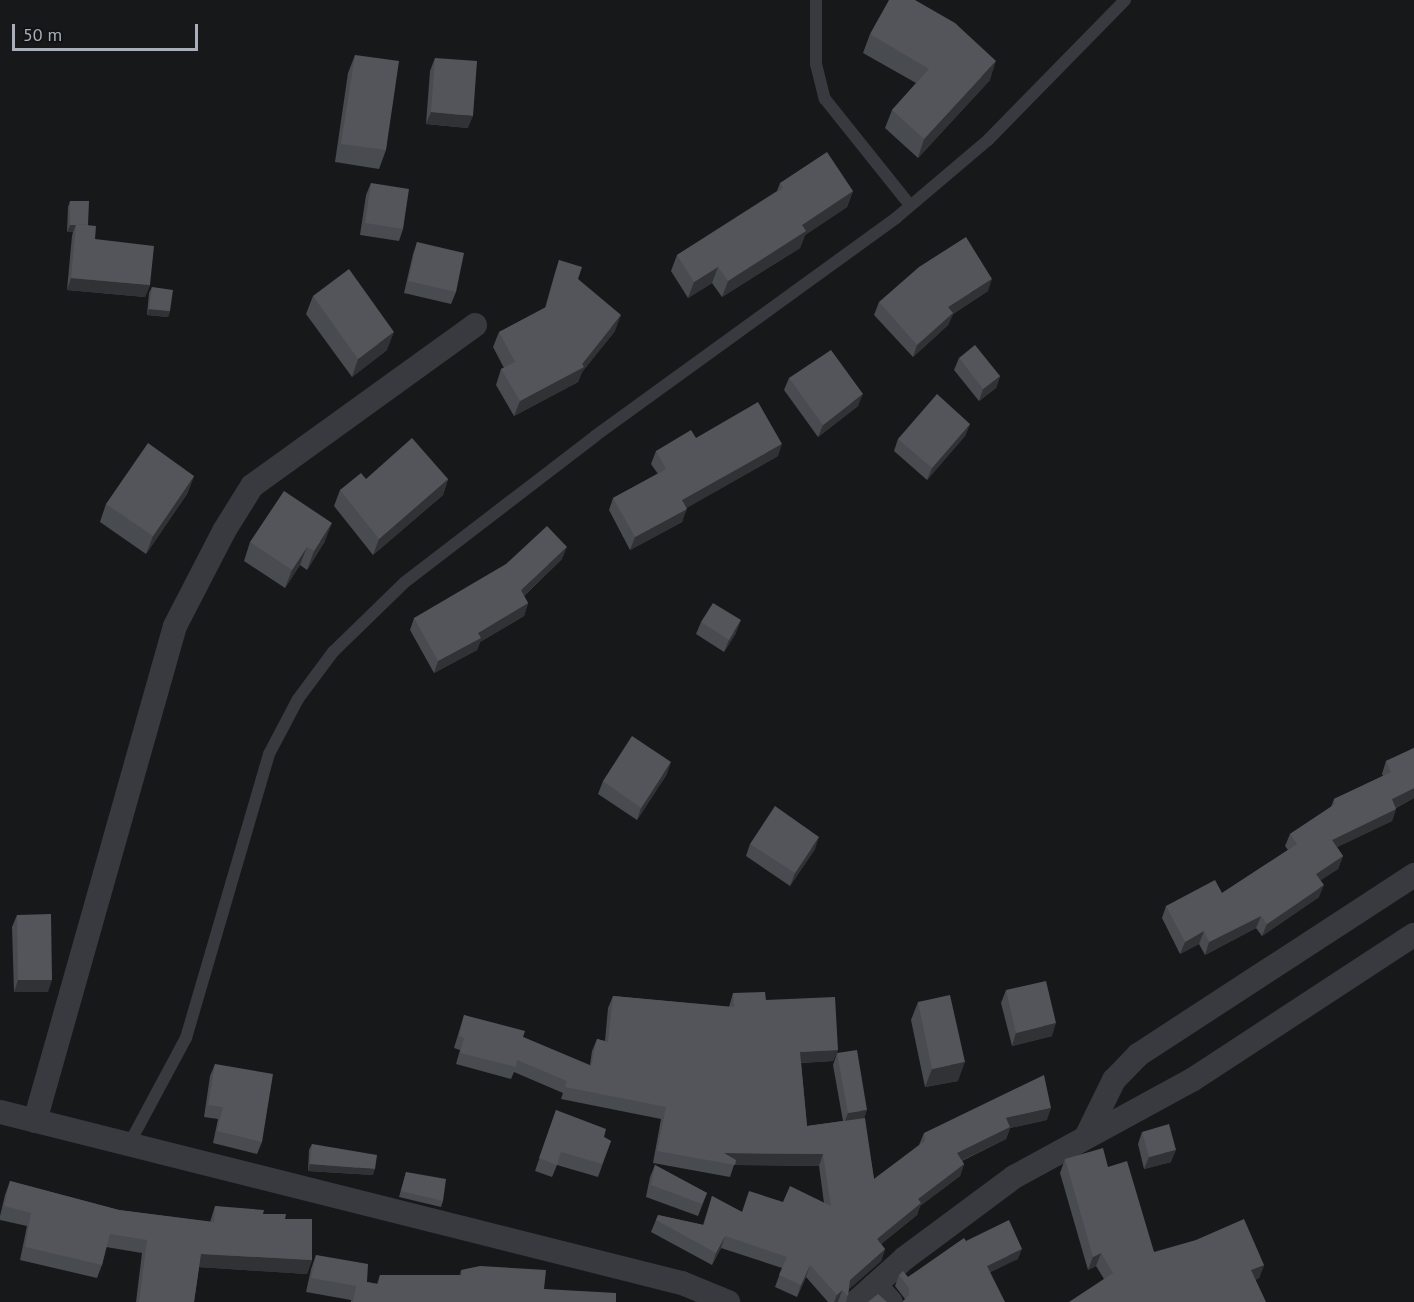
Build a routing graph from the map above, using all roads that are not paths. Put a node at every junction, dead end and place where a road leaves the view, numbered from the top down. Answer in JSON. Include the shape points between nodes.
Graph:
{"nodes":[{"id":1,"x":816,"y":0,"type":"edge"},
{"id":2,"x":1125,"y":0,"type":"edge"},
{"id":3,"x":910,"y":205,"type":"junction"},
{"id":4,"x":475,"y":325,"type":"dead end"},
{"id":5,"x":1414,"y":875,"type":"edge"},
{"id":6,"x":1414,"y":935,"type":"edge"},
{"id":7,"x":0,"y":1112,"type":"edge"},
{"id":8,"x":35,"y":1121,"type":"junction"},
{"id":9,"x":1087,"y":1135,"type":"junction"},
{"id":10,"x":128,"y":1146,"type":"junction"},
{"id":11,"x":883,"y":1294,"type":"edge"},
{"id":12,"x":728,"y":1302,"type":"edge"},
{"id":13,"x":856,"y":1302,"type":"edge"}],
"edges":[{"from":1,"to":3,"type":"lane","via":[[816,64],[825,99]]},
{"from":2,"to":3,"type":"lane","via":[[988,140]]},
{"from":3,"to":10,"type":"lane","via":[[405,582],[333,652],[298,699],[270,754],[186,1038]]},
{"from":4,"to":8,"type":"street","via":[[252,486],[224,531],[175,626]]},
{"from":5,"to":9,"type":"street","via":[[1138,1056],[1114,1080]]},
{"from":6,"to":9,"type":"street","via":[[1192,1080]]},
{"from":7,"to":8,"type":"street"},
{"from":8,"to":10,"type":"street"},
{"from":9,"to":11,"type":"street","via":[[1014,1177],[905,1257]]},
{"from":10,"to":12,"type":"street","via":[[682,1283]]},
{"from":11,"to":13,"type":"street"}]}
